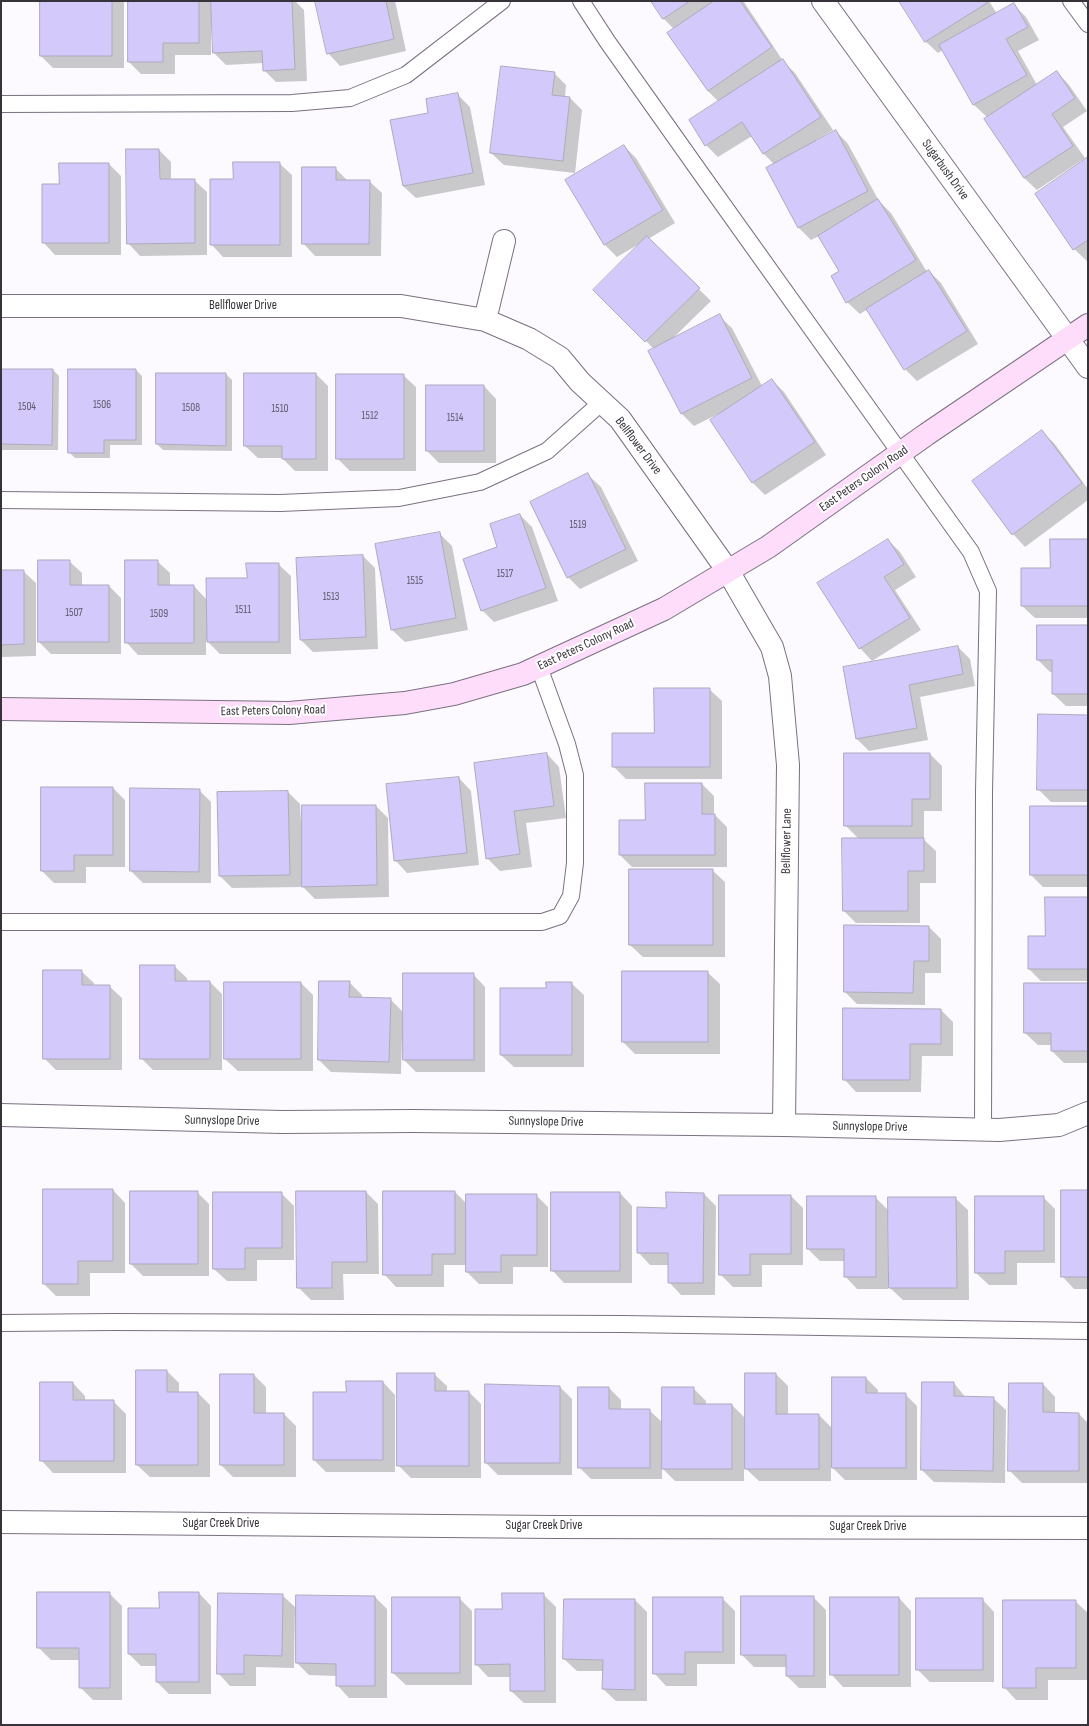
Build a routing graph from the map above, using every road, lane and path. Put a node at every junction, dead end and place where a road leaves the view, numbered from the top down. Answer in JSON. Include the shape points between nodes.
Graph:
{"nodes":[{"id":1,"x":502,"y":1,"type":"edge"},
{"id":2,"x":581,"y":1,"type":"edge"},
{"id":3,"x":823,"y":1,"type":"edge"},
{"id":4,"x":1071,"y":1,"type":"edge"},
{"id":5,"x":1088,"y":24,"type":"edge"},
{"id":6,"x":1,"y":104,"type":"edge"},
{"id":7,"x":504,"y":240,"type":"dead end"},
{"id":8,"x":1,"y":306,"type":"edge"},
{"id":9,"x":485,"y":320,"type":"junction"},
{"id":10,"x":1088,"y":325,"type":"edge"},
{"id":11,"x":1067,"y":339,"type":"junction"},
{"id":12,"x":1088,"y":367,"type":"edge"},
{"id":13,"x":602,"y":402,"type":"junction"},
{"id":14,"x":900,"y":454,"type":"junction"},
{"id":15,"x":1,"y":500,"type":"edge"},
{"id":16,"x":728,"y":571,"type":"junction"},
{"id":17,"x":539,"y":667,"type":"junction"},
{"id":18,"x":1,"y":709,"type":"edge"},
{"id":19,"x":1,"y":922,"type":"edge"},
{"id":20,"x":1088,"y":1113,"type":"edge"},
{"id":21,"x":1,"y":1115,"type":"edge"},
{"id":22,"x":784,"y":1125,"type":"junction"},
{"id":23,"x":983,"y":1129,"type":"junction"},
{"id":24,"x":1,"y":1324,"type":"edge"},
{"id":25,"x":1088,"y":1331,"type":"edge"},
{"id":26,"x":1,"y":1522,"type":"edge"},
{"id":27,"x":1088,"y":1528,"type":"edge"}],
"edges":[{"from":1,"to":6,"type":"lane","via":[[406,75],[350,98],[292,103]]},
{"from":2,"to":14,"type":"lane"},
{"from":3,"to":11,"type":"street","name":"Sugarbush Drive"},
{"from":4,"to":5,"type":"lane"},
{"from":7,"to":9,"type":"street"},
{"from":8,"to":9,"type":"street","name":"Bellflower Drive","via":[[401,306]]},
{"from":9,"to":13,"type":"street","name":"Bellflower Drive","via":[[529,339],[560,358],[580,382]]},
{"from":10,"to":11,"type":"street","name":"East Peters Colony Road"},
{"from":11,"to":12,"type":"street","name":"Sugarbush Drive"},
{"from":11,"to":14,"type":"street","name":"East Peters Colony Road"},
{"from":13,"to":15,"type":"lane","via":[[547,451],[480,482],[399,498],[280,503]]},
{"from":13,"to":16,"type":"street","name":"Bellflower Drive","via":[[620,419]]},
{"from":14,"to":16,"type":"street","name":"East Peters Colony Road","via":[[768,547]]},
{"from":14,"to":23,"type":"lane","via":[[970,552],[988,591],[984,792]]},
{"from":16,"to":17,"type":"street","name":"East Peters Colony Road","via":[[664,609]]},
{"from":16,"to":22,"type":"street","name":"Bellflower Lane","via":[[772,647],[780,676],[788,765]]},
{"from":17,"to":18,"type":"street","name":"East Peters Colony Road","via":[[454,694],[405,704],[305,712]]},
{"from":17,"to":19,"type":"lane","via":[[567,744],[575,775],[575,862],[571,896],[560,916],[542,922]]},
{"from":20,"to":23,"type":"street","name":"Sunnyslope Drive","via":[[1059,1125]]},
{"from":21,"to":22,"type":"street","name":"Sunnyslope Drive","via":[[282,1122]]},
{"from":22,"to":23,"type":"street","name":"Sunnyslope Drive"},
{"from":24,"to":25,"type":"lane","via":[[614,1324]]},
{"from":26,"to":27,"type":"street","name":"Sugar Creek Drive"}]}
